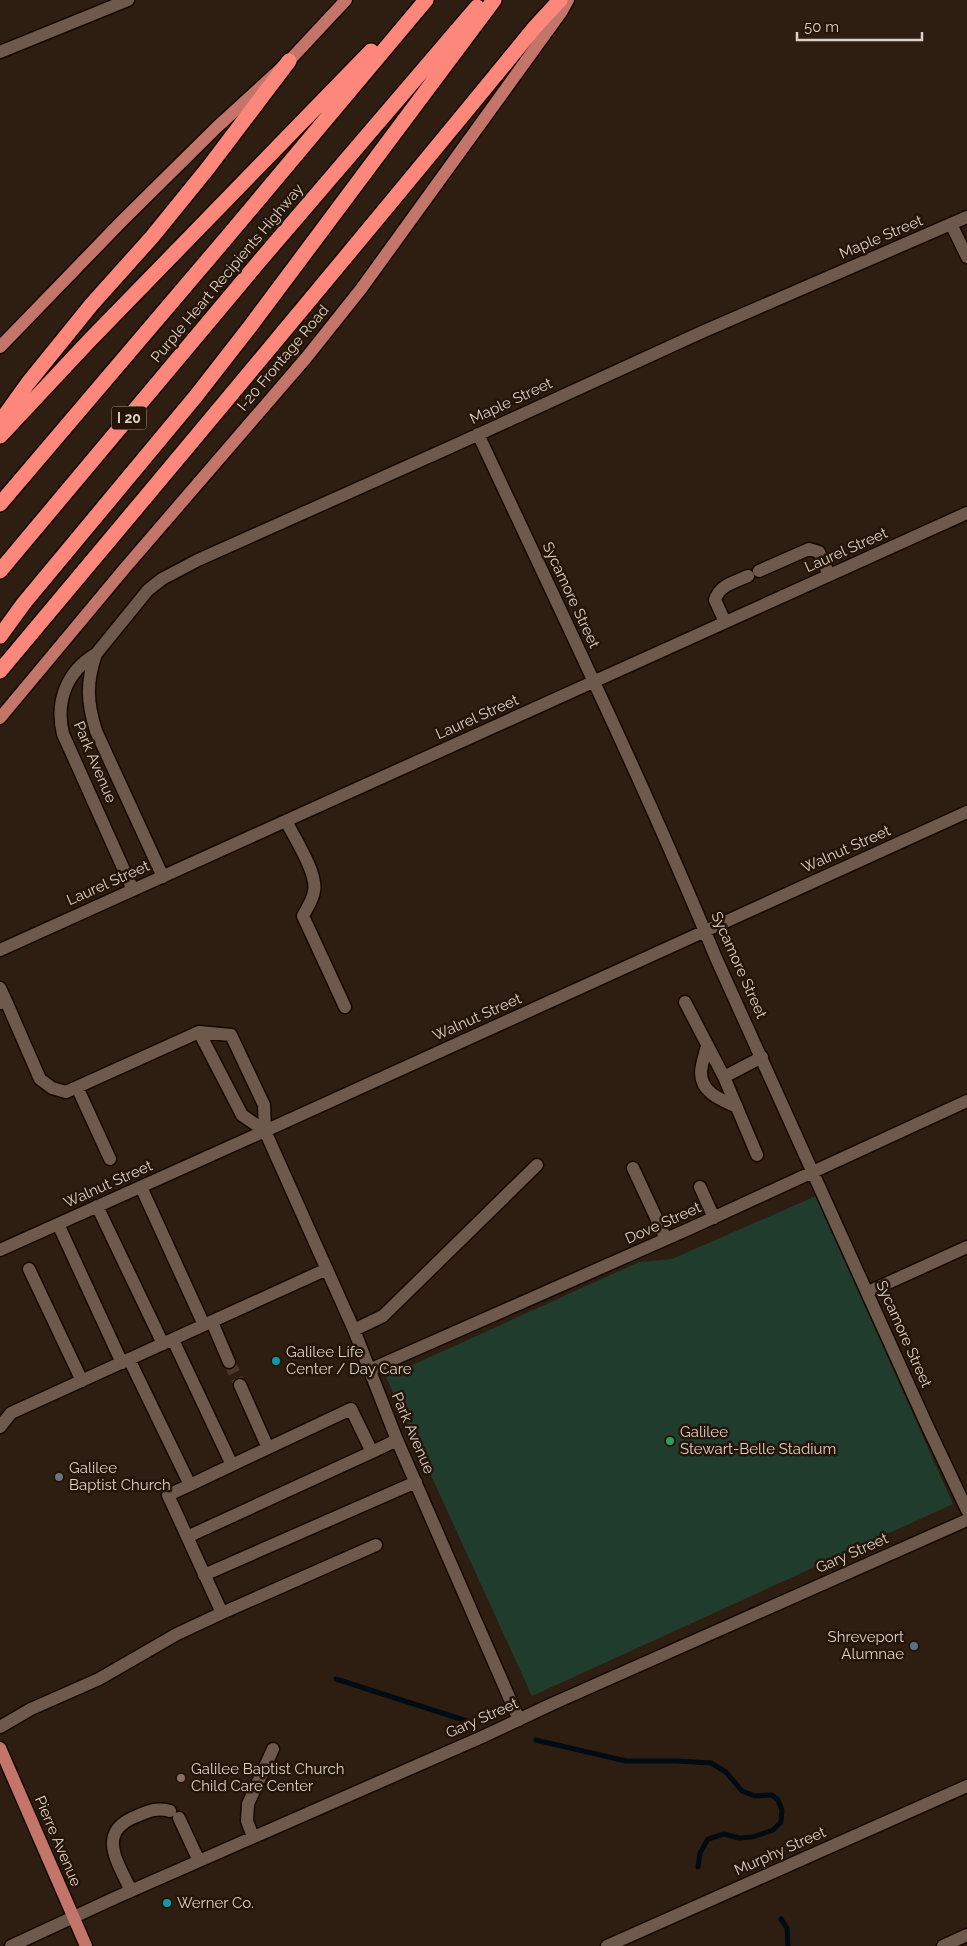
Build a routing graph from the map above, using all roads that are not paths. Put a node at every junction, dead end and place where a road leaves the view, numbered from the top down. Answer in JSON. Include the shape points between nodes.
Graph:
{"nodes":[{"id":1,"x":128,"y":0,"type":"edge"},
{"id":2,"x":346,"y":0,"type":"edge"},
{"id":3,"x":421,"y":0,"type":"edge"},
{"id":4,"x":426,"y":0,"type":"edge"},
{"id":5,"x":483,"y":0,"type":"edge"},
{"id":6,"x":494,"y":0,"type":"edge"},
{"id":7,"x":560,"y":0,"type":"edge"},
{"id":8,"x":568,"y":0,"type":"edge"},
{"id":9,"x":0,"y":52,"type":"edge"},
{"id":10,"x":289,"y":60,"type":"junction"},
{"id":11,"x":967,"y":217,"type":"edge"},
{"id":12,"x":952,"y":224,"type":"junction"},
{"id":13,"x":967,"y":257,"type":"edge"},
{"id":14,"x":0,"y":347,"type":"edge"},
{"id":15,"x":0,"y":422,"type":"edge"},
{"id":16,"x":478,"y":434,"type":"junction"},
{"id":17,"x":0,"y":436,"type":"edge"},
{"id":18,"x":0,"y":504,"type":"edge"},
{"id":19,"x":967,"y":513,"type":"edge"},
{"id":20,"x":0,"y":571,"type":"edge"},
{"id":21,"x":829,"y":575,"type":"junction"},
{"id":22,"x":725,"y":622,"type":"junction"},
{"id":23,"x":0,"y":636,"type":"edge"},
{"id":24,"x":96,"y":654,"type":"junction"},
{"id":25,"x":0,"y":671,"type":"edge"},
{"id":26,"x":594,"y":681,"type":"junction"},
{"id":27,"x":0,"y":718,"type":"edge"},
{"id":28,"x":967,"y":812,"type":"edge"},
{"id":29,"x":286,"y":821,"type":"junction"},
{"id":30,"x":163,"y":877,"type":"junction"},
{"id":31,"x":133,"y":890,"type":"junction"},
{"id":32,"x":705,"y":931,"type":"junction"},
{"id":33,"x":0,"y":950,"type":"edge"},
{"id":34,"x":0,"y":988,"type":"edge"},
{"id":35,"x":3,"y":1002,"type":"edge"},
{"id":36,"x":685,"y":1002,"type":"dead end"},
{"id":37,"x":344,"y":1007,"type":"dead end"},
{"id":38,"x":199,"y":1032,"type":"junction"},
{"id":39,"x":707,"y":1046,"type":"junction"},
{"id":40,"x":762,"y":1057,"type":"junction"},
{"id":41,"x":724,"y":1077,"type":"junction"},
{"id":42,"x":77,"y":1087,"type":"junction"},
{"id":43,"x":967,"y":1100,"type":"edge"},
{"id":44,"x":737,"y":1107,"type":"junction"},
{"id":45,"x":266,"y":1131,"type":"junction"},
{"id":46,"x":757,"y":1155,"type":"dead end"},
{"id":47,"x":110,"y":1159,"type":"dead end"},
{"id":48,"x":538,"y":1165,"type":"dead end"},
{"id":49,"x":633,"y":1168,"type":"dead end"},
{"id":50,"x":814,"y":1171,"type":"junction"},
{"id":51,"x":141,"y":1187,"type":"junction"},
{"id":52,"x":700,"y":1187,"type":"dead end"},
{"id":53,"x":97,"y":1206,"type":"junction"},
{"id":54,"x":714,"y":1218,"type":"junction"},
{"id":55,"x":58,"y":1224,"type":"junction"},
{"id":56,"x":666,"y":1239,"type":"junction"},
{"id":57,"x":967,"y":1247,"type":"edge"},
{"id":58,"x":0,"y":1250,"type":"edge"},
{"id":59,"x":29,"y":1269,"type":"dead end"},
{"id":60,"x":327,"y":1269,"type":"junction"},
{"id":61,"x":868,"y":1292,"type":"junction"},
{"id":62,"x":208,"y":1324,"type":"junction"},
{"id":63,"x":354,"y":1330,"type":"junction"},
{"id":64,"x":168,"y":1342,"type":"junction"},
{"id":65,"x":126,"y":1361,"type":"junction"},
{"id":66,"x":230,"y":1362,"type":"tunnel mouth"},
{"id":67,"x":369,"y":1370,"type":"junction"},
{"id":68,"x":82,"y":1381,"type":"junction"},
{"id":69,"x":240,"y":1385,"type":"tunnel mouth"},
{"id":70,"x":0,"y":1427,"type":"edge"},
{"id":71,"x":397,"y":1440,"type":"junction"},
{"id":72,"x":268,"y":1448,"type":"junction"},
{"id":73,"x":372,"y":1452,"type":"junction"},
{"id":74,"x":232,"y":1465,"type":"junction"},
{"id":75,"x":416,"y":1482,"type":"junction"},
{"id":76,"x":190,"y":1484,"type":"junction"},
{"id":77,"x":967,"y":1510,"type":"edge"},
{"id":78,"x":967,"y":1520,"type":"edge"},
{"id":79,"x":187,"y":1537,"type":"junction"},
{"id":80,"x":376,"y":1546,"type":"dead end"},
{"id":81,"x":204,"y":1575,"type":"junction"},
{"id":82,"x":222,"y":1613,"type":"junction"},
{"id":83,"x":519,"y":1720,"type":"junction"},
{"id":84,"x":0,"y":1728,"type":"edge"},
{"id":85,"x":0,"y":1748,"type":"edge"},
{"id":86,"x":273,"y":1749,"type":"dead end"},
{"id":87,"x":967,"y":1786,"type":"edge"},
{"id":88,"x":253,"y":1837,"type":"junction"},
{"id":89,"x":199,"y":1860,"type":"junction"},
{"id":90,"x":131,"y":1891,"type":"junction"},
{"id":91,"x":73,"y":1918,"type":"junction"},
{"id":92,"x":967,"y":1935,"type":"edge"},
{"id":93,"x":635,"y":1940,"type":"edge"},
{"id":94,"x":11,"y":1946,"type":"edge"},
{"id":95,"x":86,"y":1946,"type":"edge"},
{"id":96,"x":607,"y":1946,"type":"edge"},
{"id":97,"x":943,"y":1946,"type":"edge"}],
"edges":[{"from":1,"to":9,"type":"street"},
{"from":2,"to":10,"type":"main road"},
{"from":3,"to":17,"type":"highway"},
{"from":4,"to":18,"type":"highway","name":"Purple Heart Recipients Highway","number":"I 20"},
{"from":5,"to":20,"type":"highway","name":"Purple Heart Recipients Highway","number":"I 20"},
{"from":6,"to":23,"type":"highway","via":[[247,332]]},
{"from":7,"to":25,"type":"highway"},
{"from":8,"to":27,"type":"main road","name":"I-20 Frontage Road","via":[[355,297]]},
{"from":10,"to":14,"type":"main road","via":[[114,229]]},
{"from":10,"to":15,"type":"highway","via":[[208,168],[92,304]]},
{"from":11,"to":12,"type":"street","name":"Maple Street"},
{"from":12,"to":13,"type":"street"},
{"from":12,"to":16,"type":"street","name":"Maple Street","via":[[702,332]]},
{"from":16,"to":24,"type":"street","name":"Maple Street","via":[[162,579],[148,590]]},
{"from":16,"to":26,"type":"street","name":"Sycamore Street"},
{"from":19,"to":21,"type":"street","name":"Laurel Street"},
{"from":21,"to":22,"type":"street","name":"Laurel Street"},
{"from":21,"to":22,"type":"street","via":[[818,552],[809,549],[721,588],[715,600]]},
{"from":22,"to":26,"type":"street","name":"Laurel Street"},
{"from":24,"to":30,"type":"street","name":"Park Avenue","via":[[90,672],[90,712]]},
{"from":24,"to":31,"type":"street","name":"Park Avenue","via":[[70,677],[61,699],[60,722]]},
{"from":26,"to":29,"type":"street","name":"Laurel Street"},
{"from":26,"to":32,"type":"street","name":"Sycamore Street"},
{"from":28,"to":32,"type":"street","name":"Walnut Street"},
{"from":29,"to":30,"type":"street","name":"Laurel Street"},
{"from":29,"to":37,"type":"street","via":[[312,875],[315,889],[303,916]]},
{"from":30,"to":31,"type":"street","name":"Laurel Street"},
{"from":31,"to":33,"type":"street","name":"Laurel Street"},
{"from":32,"to":40,"type":"street","name":"Sycamore Street"},
{"from":32,"to":45,"type":"street","name":"Walnut Street"},
{"from":34,"to":35,"type":"street"},
{"from":35,"to":42,"type":"street","via":[[40,1079],[52,1088],[66,1092]]},
{"from":36,"to":39,"type":"street"},
{"from":38,"to":42,"type":"street"},
{"from":38,"to":45,"type":"street","via":[[242,1115]]},
{"from":38,"to":45,"type":"street","name":"Park Avenue","via":[[231,1035],[264,1105]]},
{"from":39,"to":41,"type":"street"},
{"from":39,"to":44,"type":"street","via":[[701,1074],[704,1087],[714,1097]]},
{"from":40,"to":41,"type":"street"},
{"from":40,"to":50,"type":"street","name":"Sycamore Street"},
{"from":41,"to":44,"type":"street"},
{"from":42,"to":47,"type":"street"},
{"from":43,"to":50,"type":"street","name":"Dove Street"},
{"from":44,"to":46,"type":"street"},
{"from":45,"to":51,"type":"street","name":"Walnut Street"},
{"from":45,"to":60,"type":"street","name":"Park Avenue"},
{"from":48,"to":63,"type":"street","via":[[383,1316]]},
{"from":49,"to":56,"type":"street"},
{"from":50,"to":54,"type":"street","name":"Dove Street"},
{"from":50,"to":61,"type":"street","name":"Sycamore Street"},
{"from":51,"to":53,"type":"street","name":"Walnut Street"},
{"from":51,"to":62,"type":"street"},
{"from":52,"to":54,"type":"street"},
{"from":53,"to":55,"type":"street","name":"Walnut Street"},
{"from":53,"to":64,"type":"street"},
{"from":54,"to":56,"type":"street","name":"Dove Street"},
{"from":55,"to":58,"type":"street","name":"Walnut Street"},
{"from":55,"to":65,"type":"street"},
{"from":56,"to":67,"type":"street","name":"Dove Street"},
{"from":57,"to":61,"type":"street"},
{"from":59,"to":68,"type":"street"},
{"from":60,"to":62,"type":"street"},
{"from":60,"to":63,"type":"street","name":"Park Avenue"},
{"from":61,"to":77,"type":"street","name":"Sycamore Street"},
{"from":62,"to":64,"type":"street"},
{"from":62,"to":66,"type":"street"},
{"from":63,"to":67,"type":"street","name":"Park Avenue"},
{"from":64,"to":65,"type":"street"},
{"from":64,"to":74,"type":"street"},
{"from":65,"to":68,"type":"street"},
{"from":65,"to":76,"type":"street"},
{"from":67,"to":71,"type":"street","name":"Park Avenue"},
{"from":68,"to":70,"type":"street","via":[[11,1413]]},
{"from":69,"to":72,"type":"street"},
{"from":71,"to":73,"type":"street"},
{"from":71,"to":75,"type":"street","name":"Park Avenue"},
{"from":72,"to":73,"type":"street","via":[[352,1409]]},
{"from":72,"to":74,"type":"street"},
{"from":73,"to":79,"type":"street"},
{"from":74,"to":76,"type":"street"},
{"from":75,"to":81,"type":"street"},
{"from":75,"to":83,"type":"street","name":"Park Avenue"},
{"from":76,"to":79,"type":"street","via":[[168,1495]]},
{"from":78,"to":83,"type":"street","name":"Gary Street"},
{"from":79,"to":81,"type":"street"},
{"from":80,"to":82,"type":"street"},
{"from":81,"to":82,"type":"street"},
{"from":82,"to":84,"type":"street","via":[[177,1634],[99,1679],[31,1709]]},
{"from":83,"to":88,"type":"street","name":"Gary Street"},
{"from":85,"to":91,"type":"main road","name":"Pierre Avenue"},
{"from":86,"to":88,"type":"street","via":[[248,1804],[248,1821]]},
{"from":87,"to":93,"type":"street","name":"Murphy Street"},
{"from":88,"to":89,"type":"street","name":"Gary Street"},
{"from":89,"to":90,"type":"street","name":"Gary Street"},
{"from":89,"to":90,"type":"street","via":[[175,1814],[162,1808],[134,1817],[114,1833],[112,1842]]},
{"from":90,"to":91,"type":"street","name":"Gary Street"},
{"from":91,"to":94,"type":"street","name":"Gary Street"},
{"from":91,"to":95,"type":"main road","name":"Pierre Avenue"},
{"from":92,"to":97,"type":"street"},
{"from":93,"to":96,"type":"street","name":"Murphy Street"}]}
